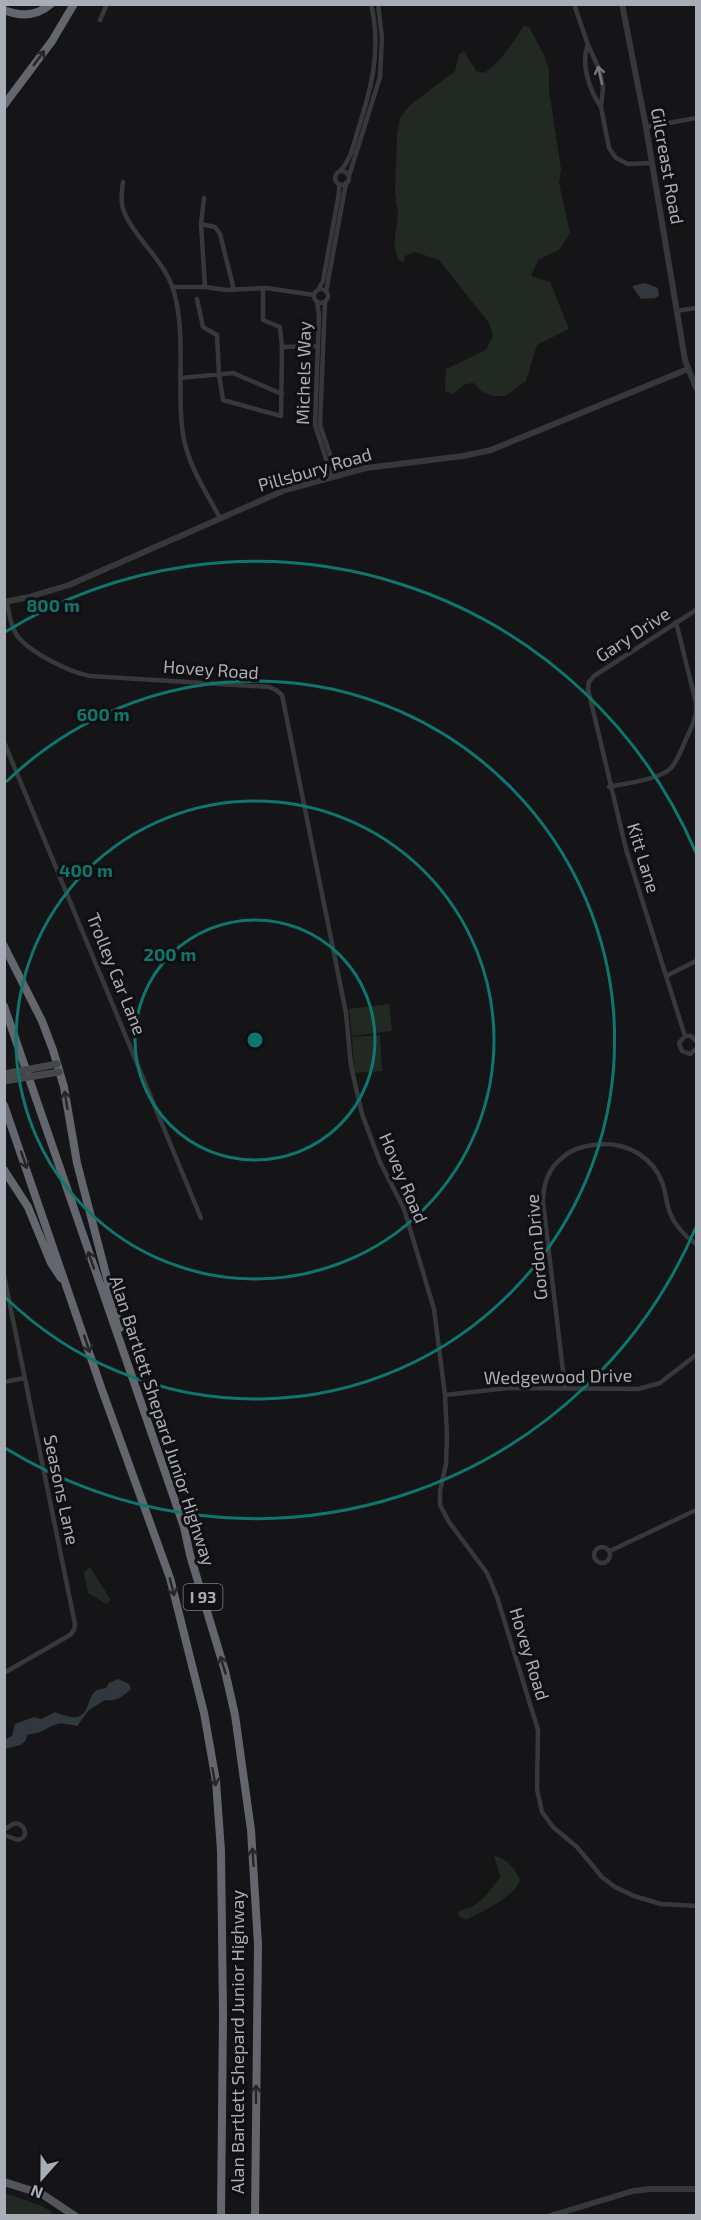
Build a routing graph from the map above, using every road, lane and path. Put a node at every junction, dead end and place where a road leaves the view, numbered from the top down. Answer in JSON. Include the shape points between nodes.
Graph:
{"nodes":[{"id":1,"x":51,"y":4,"type":"edge"},
{"id":2,"x":74,"y":4,"type":"edge"},
{"id":3,"x":106,"y":4,"type":"edge"},
{"id":4,"x":371,"y":4,"type":"edge"},
{"id":5,"x":378,"y":4,"type":"edge"},
{"id":6,"x":574,"y":4,"type":"edge"},
{"id":7,"x":622,"y":4,"type":"edge"},
{"id":8,"x":4,"y":10,"type":"edge"},
{"id":9,"x":100,"y":20,"type":"dead end"},
{"id":10,"x":588,"y":45,"type":"junction"},
{"id":11,"x":4,"y":105,"type":"edge"},
{"id":12,"x":601,"y":107,"type":"junction"},
{"id":13,"x":696,"y":118,"type":"edge"},
{"id":14,"x":646,"y":127,"type":"junction"},
{"id":15,"x":652,"y":163,"type":"junction"},
{"id":16,"x":340,"y":171,"type":"junction"},
{"id":17,"x":349,"y":176,"type":"junction"},
{"id":18,"x":123,"y":182,"type":"dead end"},
{"id":19,"x":346,"y":183,"type":"junction"},
{"id":20,"x":339,"y":184,"type":"junction"},
{"id":21,"x":204,"y":198,"type":"dead end"},
{"id":22,"x":201,"y":224,"type":"junction"},
{"id":23,"x":172,"y":287,"type":"junction"},
{"id":24,"x":205,"y":287,"type":"junction"},
{"id":25,"x":262,"y":288,"type":"junction"},
{"id":26,"x":234,"y":290,"type":"junction"},
{"id":27,"x":318,"y":290,"type":"junction"},
{"id":28,"x":326,"y":292,"type":"junction"},
{"id":29,"x":314,"y":295,"type":"junction"},
{"id":30,"x":197,"y":299,"type":"dead end"},
{"id":31,"x":317,"y":302,"type":"junction"},
{"id":32,"x":325,"y":302,"type":"junction"},
{"id":33,"x":696,"y":308,"type":"edge"},
{"id":34,"x":676,"y":311,"type":"junction"},
{"id":35,"x":314,"y":346,"type":"dead end"},
{"id":36,"x":282,"y":347,"type":"junction"},
{"id":37,"x":688,"y":369,"type":"junction"},
{"id":38,"x":219,"y":374,"type":"junction"},
{"id":39,"x":180,"y":378,"type":"junction"},
{"id":40,"x":696,"y":388,"type":"edge"},
{"id":41,"x":282,"y":394,"type":"junction"},
{"id":42,"x":335,"y":476,"type":"junction"},
{"id":43,"x":220,"y":518,"type":"junction"},
{"id":44,"x":6,"y":602,"type":"edge"},
{"id":45,"x":696,"y":610,"type":"edge"},
{"id":46,"x":7,"y":616,"type":"edge"},
{"id":47,"x":676,"y":622,"type":"junction"},
{"id":48,"x":588,"y":686,"type":"joint"},
{"id":49,"x":4,"y":742,"type":"edge"},
{"id":50,"x":609,"y":787,"type":"junction"},
{"id":51,"x":4,"y":946,"type":"edge"},
{"id":52,"x":696,"y":961,"type":"edge"},
{"id":53,"x":666,"y":976,"type":"junction"},
{"id":54,"x":4,"y":1006,"type":"edge"},
{"id":55,"x":685,"y":1036,"type":"junction"},
{"id":56,"x":696,"y":1041,"type":"edge"},
{"id":57,"x":696,"y":1049,"type":"edge"},
{"id":58,"x":58,"y":1068,"type":"junction"},
{"id":59,"x":4,"y":1074,"type":"edge"},
{"id":60,"x":4,"y":1081,"type":"edge"},
{"id":61,"x":4,"y":1105,"type":"edge"},
{"id":62,"x":4,"y":1170,"type":"edge"},
{"id":63,"x":201,"y":1218,"type":"dead end"},
{"id":64,"x":696,"y":1244,"type":"edge"},
{"id":65,"x":4,"y":1276,"type":"edge"},
{"id":66,"x":67,"y":1286,"type":"junction"},
{"id":67,"x":120,"y":1341,"type":"junction"},
{"id":68,"x":696,"y":1355,"type":"edge"},
{"id":69,"x":24,"y":1378,"type":"junction"},
{"id":70,"x":4,"y":1382,"type":"edge"},
{"id":71,"x":565,"y":1388,"type":"junction"},
{"id":72,"x":445,"y":1395,"type":"junction"},
{"id":73,"x":696,"y":1510,"type":"edge"},
{"id":74,"x":610,"y":1551,"type":"dead end"},
{"id":75,"x":4,"y":1673,"type":"edge"},
{"id":76,"x":4,"y":1830,"type":"edge"},
{"id":77,"x":4,"y":1835,"type":"edge"},
{"id":78,"x":696,"y":1906,"type":"edge"},
{"id":79,"x":4,"y":2182,"type":"edge"},
{"id":80,"x":696,"y":2189,"type":"edge"},
{"id":81,"x":75,"y":2216,"type":"edge"},
{"id":82,"x":221,"y":2216,"type":"edge"},
{"id":83,"x":255,"y":2216,"type":"edge"},
{"id":84,"x":550,"y":2216,"type":"edge"}],
"edges":[{"from":1,"to":8,"type":"highway","via":[[28,15]]},
{"from":11,"to":2,"type":"highway","one_way":true},
{"from":3,"to":9,"type":"street"},
{"from":4,"to":16,"type":"street","via":[[376,38],[374,74],[348,159]]},
{"from":5,"to":17,"type":"street","via":[[382,38],[380,77]]},
{"from":6,"to":10,"type":"street"},
{"from":7,"to":14,"type":"street","name":"Gilcreast Road"},
{"from":12,"to":10,"type":"street","one_way":true,"via":[[600,71]]},
{"from":10,"to":12,"type":"street","via":[[588,79]]},
{"from":12,"to":15,"type":"street","via":[[613,155],[628,164]]},
{"from":13,"to":14,"type":"street"},
{"from":14,"to":15,"type":"street","name":"Gilcreast Road"},
{"from":15,"to":34,"type":"street","name":"Gilcreast Road"},
{"from":16,"to":17,"type":"street"},
{"from":16,"to":20,"type":"street","via":[[335,178]]},
{"from":17,"to":19,"type":"street"},
{"from":18,"to":23,"type":"street","via":[[125,213],[158,259]]},
{"from":19,"to":20,"type":"street"},
{"from":19,"to":28,"type":"street"},
{"from":20,"to":27,"type":"street","via":[[324,277]]},
{"from":21,"to":22,"type":"street"},
{"from":22,"to":24,"type":"street"},
{"from":22,"to":26,"type":"street","via":[[215,227],[219,234]]},
{"from":23,"to":24,"type":"street"},
{"from":23,"to":39,"type":"street"},
{"from":24,"to":26,"type":"street"},
{"from":25,"to":26,"type":"street"},
{"from":25,"to":29,"type":"street"},
{"from":25,"to":36,"type":"street","via":[[263,320],[280,327]]},
{"from":27,"to":28,"type":"street"},
{"from":27,"to":29,"type":"street"},
{"from":28,"to":32,"type":"street"},
{"from":29,"to":31,"type":"street"},
{"from":30,"to":38,"type":"street","via":[[203,327],[217,335]]},
{"from":31,"to":32,"type":"street"},
{"from":31,"to":42,"type":"street","name":"Michels Way","via":[[315,425]]},
{"from":32,"to":42,"type":"street","name":"Michels Way","via":[[320,425]]},
{"from":33,"to":34,"type":"street"},
{"from":34,"to":37,"type":"street","name":"Gilcreast Road"},
{"from":35,"to":36,"type":"street"},
{"from":36,"to":41,"type":"street"},
{"from":37,"to":40,"type":"street"},
{"from":37,"to":42,"type":"street","name":"Pillsbury Road","via":[[491,450]]},
{"from":38,"to":39,"type":"street"},
{"from":38,"to":41,"type":"street","via":[[233,373]]},
{"from":38,"to":41,"type":"street","via":[[224,400],[281,417]]},
{"from":39,"to":43,"type":"street","via":[[184,439]]},
{"from":42,"to":43,"type":"street","name":"Pillsbury Road","via":[[285,490]]},
{"from":43,"to":44,"type":"street","name":"Pillsbury Road","via":[[69,585]]},
{"from":44,"to":46,"type":"street","name":"Hovey Road"},
{"from":45,"to":47,"type":"street","name":"Gary Drive"},
{"from":46,"to":72,"type":"street","name":"Hovey Road","via":[[22,642],[82,675],[269,687],[282,695],[346,1013],[356,1091],[376,1154],[404,1209],[423,1269],[436,1320]]},
{"from":47,"to":48,"type":"street","name":"Gary Drive","via":[[594,676]]},
{"from":47,"to":50,"type":"street","via":[[695,699],[692,725],[669,770],[656,777]]},
{"from":48,"to":50,"type":"street","name":"Kitt Lane"},
{"from":49,"to":63,"type":"street","name":"Trolley Car Lane"},
{"from":50,"to":53,"type":"street","name":"Kitt Lane"},
{"from":51,"to":58,"type":"highway","via":[[42,1021]]},
{"from":52,"to":53,"type":"street"},
{"from":53,"to":55,"type":"street","name":"Kitt Lane"},
{"from":67,"to":54,"type":"highway","name":"Alan Bartlett Shepard Junior Highway","number":"I 93","one_way":true},
{"from":55,"to":56,"type":"street"},
{"from":55,"to":57,"type":"street","name":"Kitt Lane","via":[[679,1043],[682,1051],[690,1054]]},
{"from":58,"to":59,"type":"main road","bridge":true},
{"from":58,"to":60,"type":"main road","bridge":true},
{"from":67,"to":58,"type":"highway","one_way":true,"via":[[119,1323],[77,1163]]},
{"from":61,"to":66,"type":"highway","name":"Alan Bartlett Shepard Junior Highway","number":"I 93","one_way":true},
{"from":62,"to":66,"type":"highway","via":[[28,1207],[51,1263]]},
{"from":64,"to":71,"type":"street","name":"Gordon Drive","via":[[671,1215],[656,1171],[636,1152],[619,1145],[591,1145],[558,1160],[548,1175],[543,1203]]},
{"from":65,"to":69,"type":"street","name":"Seasons Lane"},
{"from":66,"to":82,"type":"highway","name":"Alan Bartlett Shepard Junior Highway","number":"I 93","one_way":true,"via":[[170,1578],[204,1713],[216,1781],[222,1875]]},
{"from":83,"to":67,"type":"highway","name":"Alan Bartlett Shepard Junior Highway","number":"I 93","one_way":true,"via":[[258,1944],[242,1761],[225,1671],[183,1527]]},
{"from":68,"to":71,"type":"street","name":"Wedgewood Drive","via":[[666,1379],[647,1388]]},
{"from":69,"to":70,"type":"street"},
{"from":69,"to":75,"type":"street","name":"Seasons Lane","via":[[74,1626],[67,1637]]},
{"from":71,"to":72,"type":"street","name":"Wedgewood Drive","via":[[508,1388]]},
{"from":72,"to":78,"type":"street","name":"Hovey Road","via":[[447,1454],[440,1501],[445,1515],[494,1587],[538,1730],[537,1789],[542,1812],[615,1887],[661,1904]]},
{"from":73,"to":74,"type":"street"},
{"from":76,"to":77,"type":"street","via":[[18,1823],[25,1832],[18,1840]]},
{"from":79,"to":81,"type":"main road","via":[[42,2194]]},
{"from":80,"to":84,"type":"street","via":[[633,2191]]}]}
